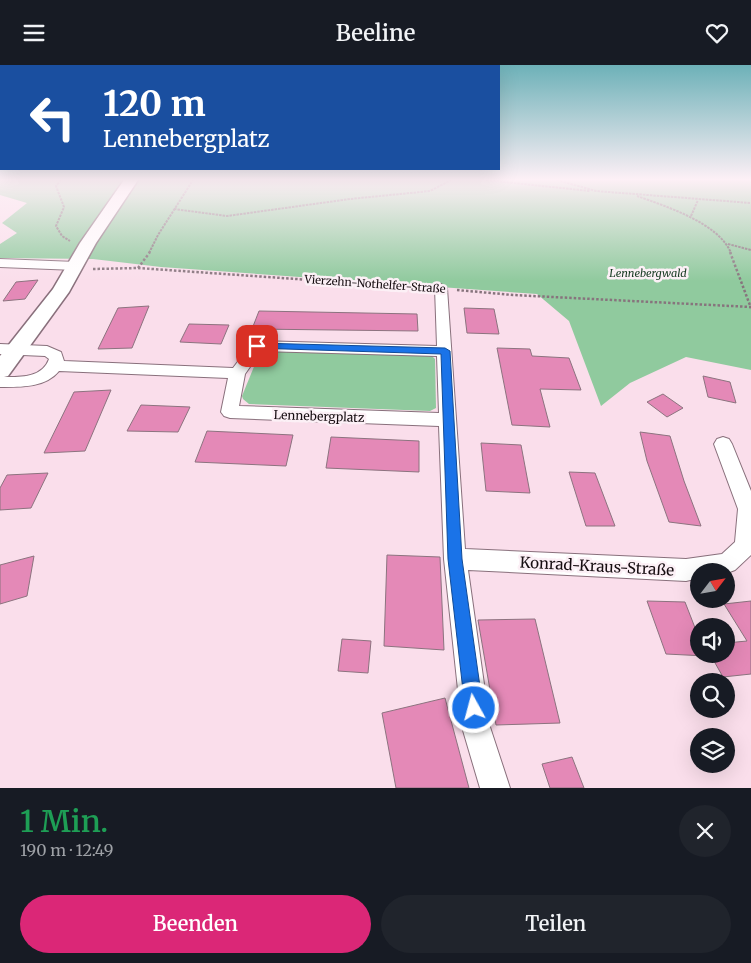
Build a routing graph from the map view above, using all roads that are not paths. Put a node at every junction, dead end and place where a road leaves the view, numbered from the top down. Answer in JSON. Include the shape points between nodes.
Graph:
{"nodes":[{"id":1,"x":108,"y":214,"type":"edge"},
{"id":2,"x":0,"y":263,"type":"edge"},
{"id":3,"x":76,"y":266,"type":"junction"},
{"id":4,"x":441,"y":289,"type":"road end"},
{"id":5,"x":8,"y":350,"type":"edge"},
{"id":6,"x":445,"y":351,"type":"junction"},
{"id":7,"x":54,"y":366,"type":"junction"},
{"id":8,"x":0,"y":371,"type":"edge"},
{"id":9,"x":237,"y":373,"type":"junction"},
{"id":10,"x":0,"y":382,"type":"edge"},
{"id":11,"x":448,"y":420,"type":"junction"},
{"id":12,"x":724,"y":444,"type":"dead end"},
{"id":13,"x":455,"y":559,"type":"junction"},
{"id":14,"x":495,"y":788,"type":"edge"}],
"edges":[{"from":1,"to":3,"type":"main road"},
{"from":2,"to":3,"type":"street"},
{"from":3,"to":5,"type":"main road","via":[[60,292]]},
{"from":4,"to":6,"type":"street"},
{"from":5,"to":7,"type":"street","via":[[52,352],[57,359]]},
{"from":5,"to":8,"type":"main road"},
{"from":6,"to":9,"type":"street","name":"Lennebergplatz","via":[[257,346]]},
{"from":6,"to":11,"type":"street"},
{"from":7,"to":9,"type":"street"},
{"from":7,"to":10,"type":"street","via":[[32,380]]},
{"from":9,"to":11,"type":"street","name":"Lennebergplatz","via":[[230,413]]},
{"from":11,"to":13,"type":"street"},
{"from":12,"to":13,"type":"street","name":"Konrad-Kraus-Straße","via":[[748,509],[745,547],[727,563],[686,570]]},
{"from":13,"to":14,"type":"street","via":[[476,727]]}]}
